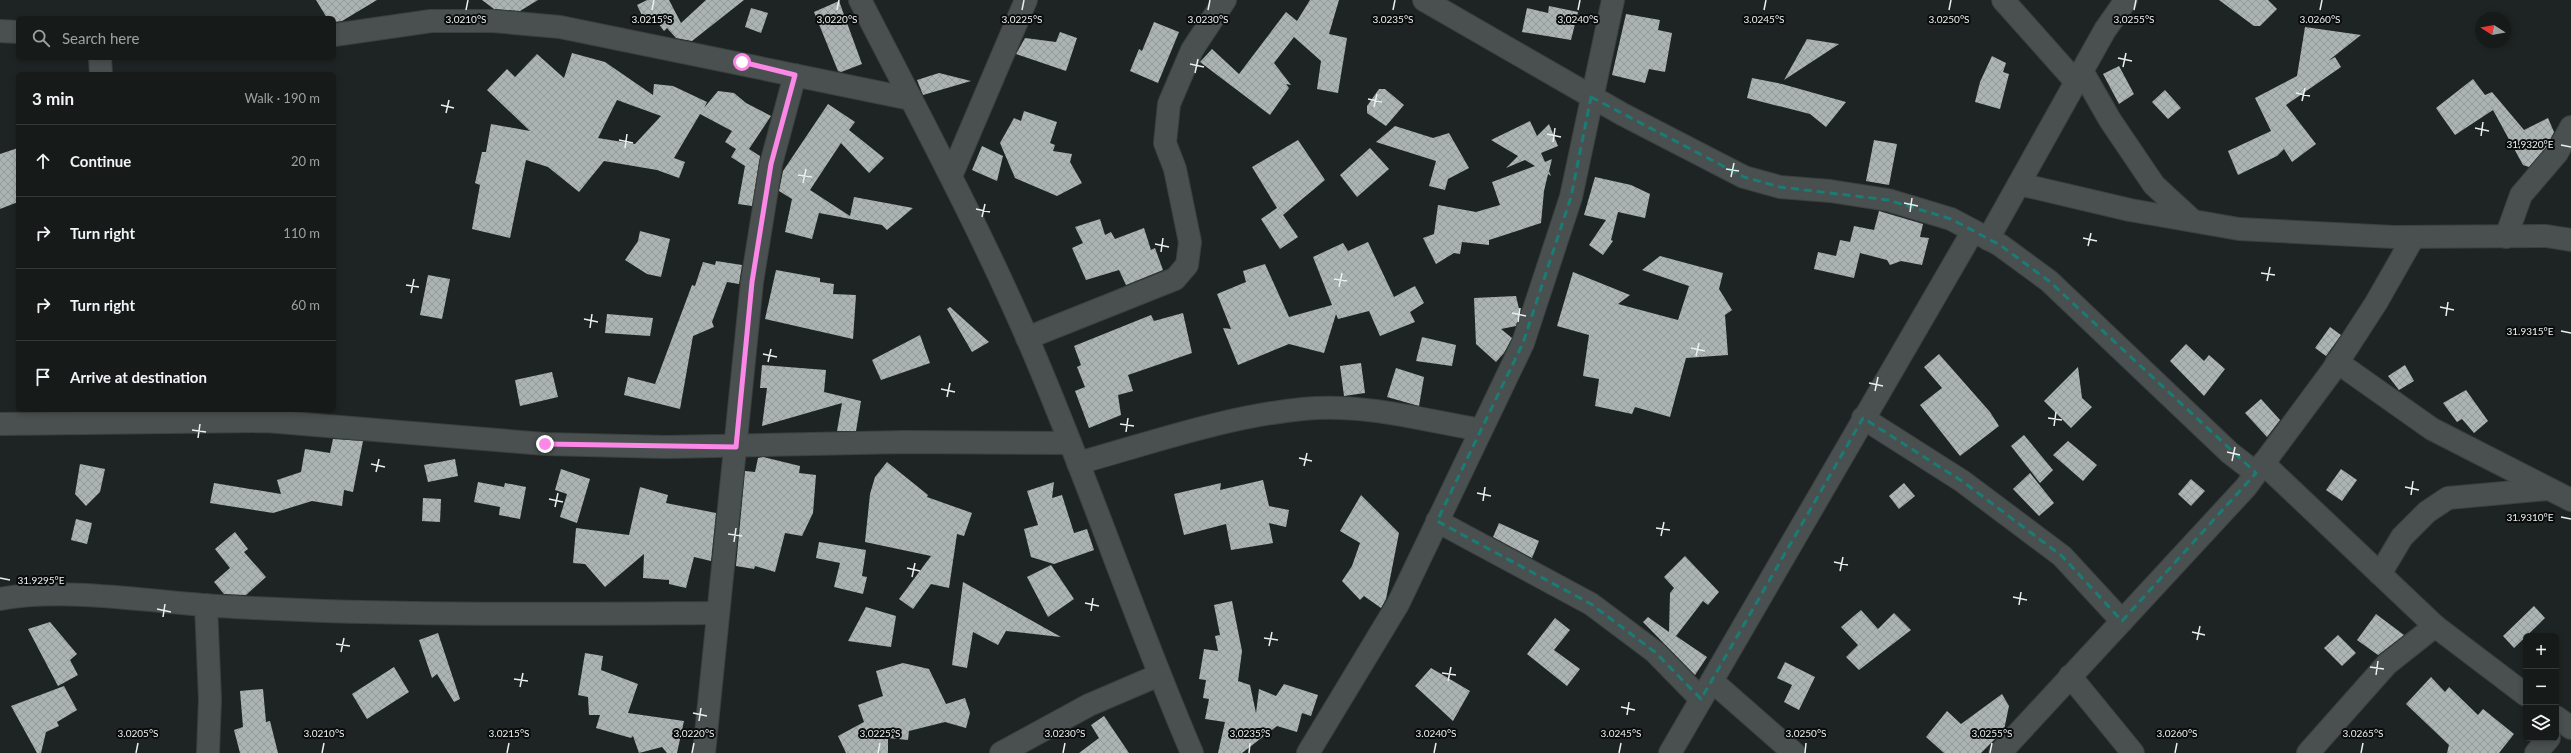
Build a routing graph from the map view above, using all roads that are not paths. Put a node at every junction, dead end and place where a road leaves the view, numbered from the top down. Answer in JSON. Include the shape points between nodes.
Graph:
{"nodes":[{"id":1,"x":860,"y":0,"type":"edge"},
{"id":2,"x":1026,"y":0,"type":"edge"},
{"id":3,"x":1225,"y":0,"type":"edge"},
{"id":4,"x":1424,"y":0,"type":"edge"},
{"id":5,"x":1613,"y":0,"type":"edge"},
{"id":6,"x":2003,"y":0,"type":"edge"},
{"id":7,"x":2126,"y":0,"type":"edge"},
{"id":8,"x":0,"y":31,"type":"edge"},
{"id":9,"x":16,"y":32,"type":"edge"},
{"id":10,"x":336,"y":35,"type":"edge"},
{"id":11,"x":100,"y":60,"type":"edge"},
{"id":12,"x":101,"y":72,"type":"edge"},
{"id":13,"x":795,"y":75,"type":"junction"},
{"id":14,"x":2079,"y":76,"type":"junction"},
{"id":15,"x":1591,"y":97,"type":"junction"},
{"id":16,"x":911,"y":99,"type":"junction"},
{"id":17,"x":2571,"y":127,"type":"edge"},
{"id":18,"x":952,"y":176,"type":"junction"},
{"id":19,"x":2019,"y":184,"type":"junction"},
{"id":20,"x":2192,"y":220,"type":"junction"},
{"id":21,"x":1981,"y":235,"type":"junction"},
{"id":22,"x":2506,"y":237,"type":"junction"},
{"id":23,"x":2413,"y":238,"type":"junction"},
{"id":24,"x":2571,"y":240,"type":"edge"},
{"id":25,"x":1027,"y":338,"type":"junction"},
{"id":26,"x":2337,"y":362,"type":"junction"},
{"id":27,"x":99,"y":417,"type":"edge"},
{"id":28,"x":1863,"y":418,"type":"junction"},
{"id":29,"x":0,"y":424,"type":"edge"},
{"id":30,"x":1481,"y":430,"type":"junction"},
{"id":31,"x":1070,"y":442,"type":"junction"},
{"id":32,"x":736,"y":447,"type":"junction"},
{"id":33,"x":1078,"y":463,"type":"junction"},
{"id":34,"x":2259,"y":468,"type":"junction"},
{"id":35,"x":2548,"y":489,"type":"junction"},
{"id":36,"x":2571,"y":500,"type":"edge"},
{"id":37,"x":1437,"y":521,"type":"junction"},
{"id":38,"x":2380,"y":574,"type":"junction"},
{"id":39,"x":0,"y":599,"type":"edge"},
{"id":40,"x":206,"y":605,"type":"junction"},
{"id":41,"x":717,"y":613,"type":"junction"},
{"id":42,"x":2122,"y":621,"type":"junction"},
{"id":43,"x":2435,"y":626,"type":"junction"},
{"id":44,"x":1159,"y":675,"type":"junction"},
{"id":45,"x":2070,"y":676,"type":"junction"},
{"id":46,"x":1706,"y":690,"type":"junction"},
{"id":47,"x":2523,"y":693,"type":"edge"},
{"id":48,"x":2547,"y":741,"type":"edge"},
{"id":49,"x":208,"y":753,"type":"edge"},
{"id":50,"x":704,"y":753,"type":"edge"},
{"id":51,"x":1001,"y":753,"type":"edge"},
{"id":52,"x":1192,"y":753,"type":"edge"},
{"id":53,"x":1308,"y":753,"type":"edge"},
{"id":54,"x":1670,"y":753,"type":"edge"},
{"id":55,"x":1794,"y":753,"type":"edge"},
{"id":56,"x":2000,"y":753,"type":"edge"},
{"id":57,"x":2133,"y":753,"type":"edge"},
{"id":58,"x":2308,"y":753,"type":"edge"},
{"id":59,"x":2536,"y":753,"type":"edge"}],
"edges":[{"from":1,"to":16,"type":"street"},
{"from":2,"to":18,"type":"street"},
{"from":3,"to":25,"type":"street","via":[[1192,50],[1169,104],[1165,143],[1174,169],[1190,242],[1187,266],[1175,278]]},
{"from":4,"to":15,"type":"street"},
{"from":5,"to":15,"type":"street"},
{"from":6,"to":14,"type":"street"},
{"from":7,"to":14,"type":"street","via":[[2105,30]]},
{"from":8,"to":9,"type":"street"},
{"from":10,"to":13,"type":"street","via":[[431,21],[493,21],[560,27]]},
{"from":11,"to":12,"type":"street"},
{"from":13,"to":16,"type":"street"},
{"from":13,"to":32,"type":"street","via":[[771,164],[752,282]]},
{"from":14,"to":19,"type":"street"},
{"from":14,"to":20,"type":"street","via":[[2154,185]]},
{"from":15,"to":21,"type":"street","via":[[1744,178],[1780,187],[1830,191],[1888,200],[1951,220]]},
{"from":15,"to":30,"type":"street","via":[[1571,197],[1523,343]]},
{"from":16,"to":18,"type":"street"},
{"from":17,"to":22,"type":"street","via":[[2557,153],[2521,195]]},
{"from":18,"to":25,"type":"street"},
{"from":19,"to":20,"type":"street","via":[[2130,210]]},
{"from":19,"to":21,"type":"street"},
{"from":20,"to":23,"type":"street","via":[[2239,228]]},
{"from":21,"to":28,"type":"street"},
{"from":21,"to":34,"type":"street","via":[[2049,281],[2230,453]]},
{"from":22,"to":23,"type":"street"},
{"from":22,"to":24,"type":"street","via":[[2546,236]]},
{"from":23,"to":26,"type":"street","via":[[2376,303]]},
{"from":25,"to":31,"type":"street"},
{"from":26,"to":34,"type":"street"},
{"from":26,"to":35,"type":"street","via":[[2432,429]]},
{"from":27,"to":29,"type":"street"},
{"from":27,"to":32,"type":"street","via":[[267,421],[545,444]]},
{"from":28,"to":42,"type":"street","via":[[1962,481],[2062,556]]},
{"from":28,"to":46,"type":"street","via":[[1812,511]]},
{"from":30,"to":33,"type":"street","via":[[1365,409],[1304,409],[1243,419]]},
{"from":30,"to":37,"type":"street"},
{"from":31,"to":32,"type":"street","via":[[905,442]]},
{"from":31,"to":33,"type":"street"},
{"from":32,"to":41,"type":"street"},
{"from":33,"to":44,"type":"street"},
{"from":34,"to":38,"type":"street"},
{"from":34,"to":42,"type":"street"},
{"from":35,"to":36,"type":"street"},
{"from":35,"to":38,"type":"street","via":[[2448,498],[2427,512],[2402,537]]},
{"from":37,"to":46,"type":"street","via":[[1591,604]]},
{"from":37,"to":53,"type":"street","via":[[1398,604]]},
{"from":38,"to":43,"type":"street"},
{"from":39,"to":40,"type":"street","via":[[60,595]]},
{"from":40,"to":41,"type":"street","via":[[446,614]]},
{"from":40,"to":49,"type":"street","via":[[210,699]]},
{"from":41,"to":50,"type":"street"},
{"from":42,"to":45,"type":"street"},
{"from":43,"to":47,"type":"street"},
{"from":43,"to":58,"type":"street","via":[[2387,664]]},
{"from":44,"to":51,"type":"street","via":[[1089,704]]},
{"from":44,"to":52,"type":"street"},
{"from":45,"to":56,"type":"street"},
{"from":45,"to":57,"type":"street"},
{"from":46,"to":54,"type":"street"},
{"from":46,"to":55,"type":"street"},
{"from":48,"to":59,"type":"street"}]}
